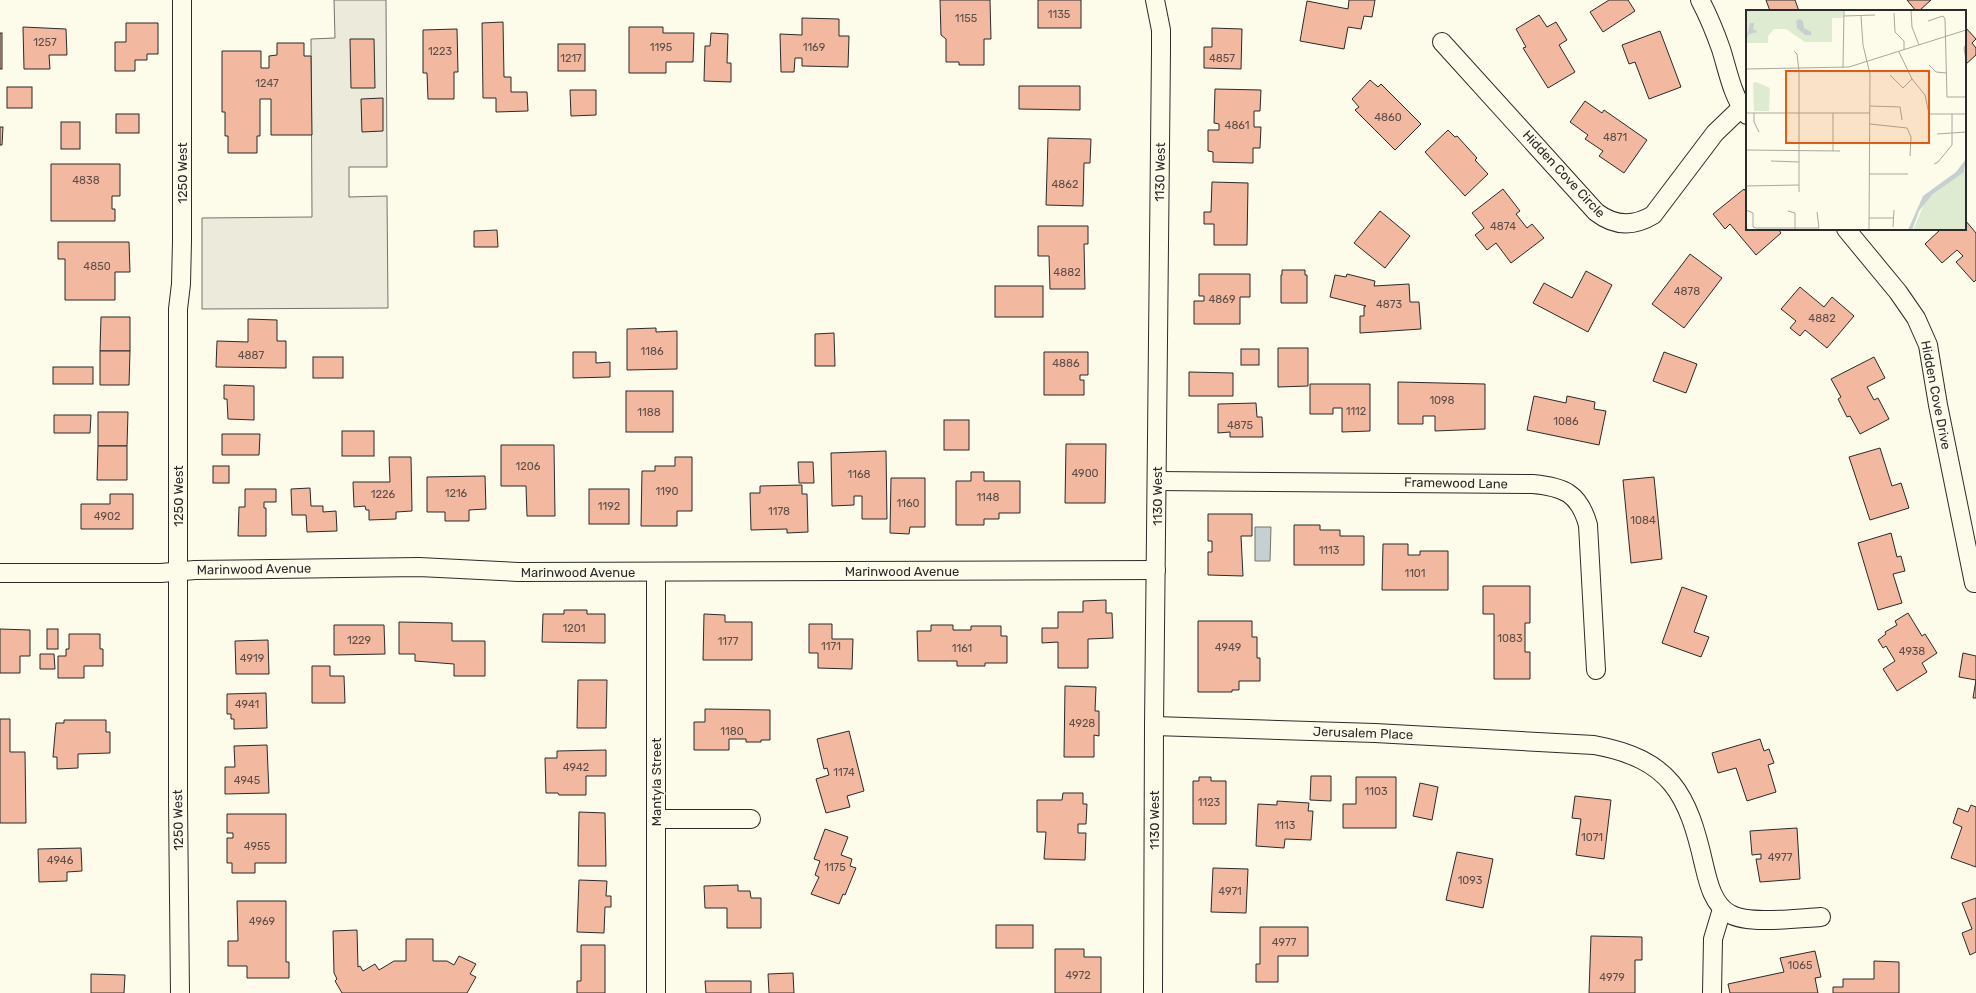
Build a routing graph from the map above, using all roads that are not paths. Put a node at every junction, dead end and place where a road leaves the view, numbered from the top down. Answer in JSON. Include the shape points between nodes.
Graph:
{"nodes":[{"id":1,"x":182,"y":0,"type":"edge"},
{"id":2,"x":1155,"y":0,"type":"edge"},
{"id":3,"x":1700,"y":0,"type":"edge"},
{"id":4,"x":1442,"y":42,"type":"dead end"},
{"id":5,"x":1744,"y":111,"type":"edge"},
{"id":6,"x":1847,"y":230,"type":"edge"},
{"id":7,"x":1157,"y":481,"type":"junction"},
{"id":8,"x":1156,"y":570,"type":"junction"},
{"id":9,"x":178,"y":571,"type":"junction"},
{"id":10,"x":656,"y":572,"type":"junction"},
{"id":11,"x":0,"y":573,"type":"edge"},
{"id":12,"x":1976,"y":583,"type":"edge"},
{"id":13,"x":1596,"y":670,"type":"dead end"},
{"id":14,"x":1154,"y":726,"type":"junction"},
{"id":15,"x":656,"y":819,"type":"junction"},
{"id":16,"x":751,"y":819,"type":"dead end"},
{"id":17,"x":1722,"y":909,"type":"junction"},
{"id":18,"x":1821,"y":917,"type":"dead end"},
{"id":19,"x":180,"y":993,"type":"edge"},
{"id":20,"x":656,"y":993,"type":"edge"},
{"id":21,"x":1153,"y":993,"type":"edge"},
{"id":22,"x":1712,"y":993,"type":"edge"}],
"edges":[{"from":1,"to":9,"type":"street","name":"1250 West"},
{"from":2,"to":7,"type":"street","name":"1130 West","via":[[1161,30]]},
{"from":3,"to":5,"type":"street","via":[[1720,47],[1730,84]]},
{"from":4,"to":5,"type":"street","name":"Hidden Cove Circle","via":[[1596,212],[1621,224],[1643,221],[1653,215],[1715,133]]},
{"from":6,"to":12,"type":"street","name":"Hidden Cove Drive","via":[[1898,292],[1916,318],[1928,344]]},
{"from":7,"to":8,"type":"street","name":"1130 West"},
{"from":7,"to":13,"type":"street","name":"Framewood Lane","via":[[1533,484],[1569,492],[1584,511],[1588,525]]},
{"from":8,"to":10,"type":"street","name":"Marinwood Avenue"},
{"from":8,"to":14,"type":"street","name":"1130 West"},
{"from":9,"to":10,"type":"street","name":"Marinwood Avenue","via":[[419,567],[518,572]]},
{"from":9,"to":11,"type":"street","name":"Marinwood Avenue"},
{"from":9,"to":19,"type":"street","name":"1250 West"},
{"from":10,"to":15,"type":"street","name":"Mantyla Street"},
{"from":14,"to":17,"type":"street","name":"Jerusalem Place","via":[[1375,733],[1572,744],[1622,752],[1650,766],[1674,784],[1696,828],[1707,878],[1715,900]]},
{"from":14,"to":21,"type":"street","name":"1130 West"},
{"from":15,"to":16,"type":"street"},
{"from":15,"to":20,"type":"street","name":"Mantyla Street"},
{"from":17,"to":18,"type":"street","via":[[1731,915],[1752,919]]},
{"from":17,"to":22,"type":"street","via":[[1713,939]]}]}
